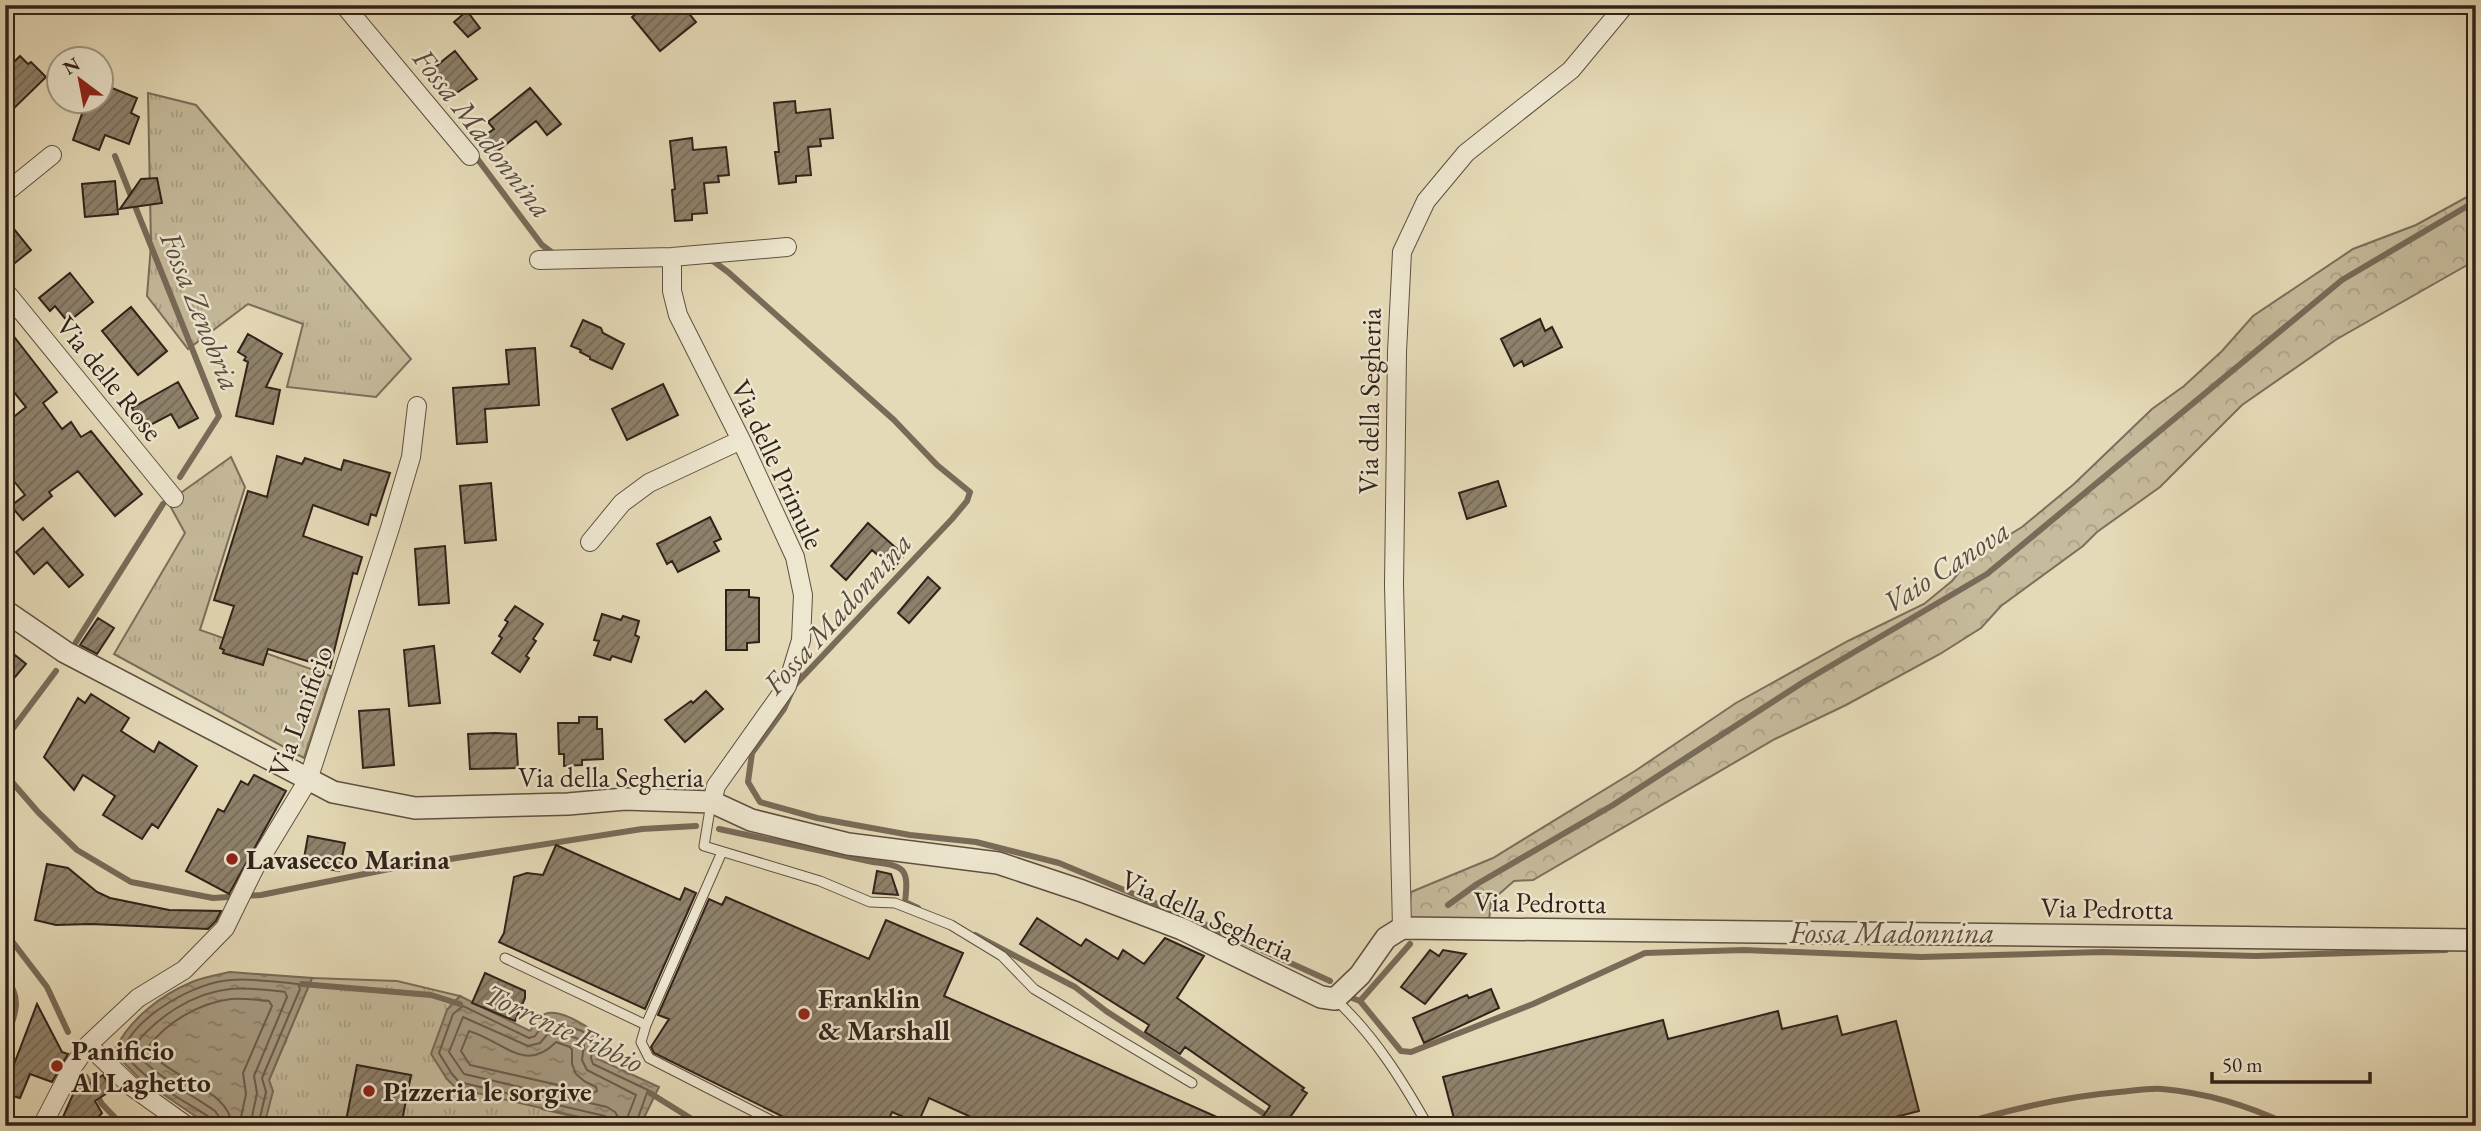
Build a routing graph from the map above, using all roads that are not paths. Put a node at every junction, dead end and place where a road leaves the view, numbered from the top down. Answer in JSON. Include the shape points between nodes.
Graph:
{"nodes":[{"id":1,"x":344,"y":5,"type":"edge"},
{"id":2,"x":1625,"y":5,"type":"edge"},
{"id":3,"x":52,"y":155,"type":"dead end"},
{"id":4,"x":470,"y":156,"type":"dead end"},
{"id":5,"x":5,"y":193,"type":"edge"},
{"id":6,"x":787,"y":247,"type":"dead end"},
{"id":7,"x":672,"y":257,"type":"junction"},
{"id":8,"x":539,"y":260,"type":"dead end"},
{"id":9,"x":5,"y":291,"type":"edge"},
{"id":10,"x":417,"y":406,"type":"dead end"},
{"id":11,"x":741,"y":440,"type":"junction"},
{"id":12,"x":174,"y":498,"type":"dead end"},
{"id":13,"x":590,"y":542,"type":"dead end"},
{"id":14,"x":5,"y":611,"type":"edge"},
{"id":15,"x":308,"y":780,"type":"junction"},
{"id":16,"x":712,"y":802,"type":"junction"},
{"id":17,"x":722,"y":852,"type":"junction"},
{"id":18,"x":1402,"y":928,"type":"junction"},
{"id":19,"x":2476,"y":940,"type":"edge"},
{"id":20,"x":505,"y":958,"type":"dead end"},
{"id":21,"x":1335,"y":999,"type":"junction"},
{"id":22,"x":646,"y":1025,"type":"junction"},
{"id":23,"x":88,"y":1045,"type":"junction"},
{"id":24,"x":1192,"y":1083,"type":"dead end"},
{"id":25,"x":42,"y":1126,"type":"edge"},
{"id":26,"x":187,"y":1126,"type":"edge"},
{"id":27,"x":782,"y":1126,"type":"edge"},
{"id":28,"x":1428,"y":1126,"type":"edge"}],
"edges":[{"from":1,"to":4,"type":"street"},
{"from":2,"to":18,"type":"street","name":"Via della Segheria","via":[[1571,70],[1466,153],[1426,201],[1402,252],[1394,585]]},
{"from":3,"to":5,"type":"street"},
{"from":6,"to":7,"type":"street"},
{"from":7,"to":8,"type":"street"},
{"from":7,"to":11,"type":"street","name":"Via delle Primule","via":[[678,315]]},
{"from":9,"to":12,"type":"street","name":"Via delle Rose"},
{"from":10,"to":15,"type":"street","name":"Via Lanificio","via":[[411,457]]},
{"from":11,"to":13,"type":"street","via":[[649,483],[622,503]]},
{"from":11,"to":16,"type":"street","name":"Via delle Primule","via":[[795,557],[803,595],[801,640],[787,686],[716,786]]},
{"from":14,"to":15,"type":"street","name":"Via della Segheria","via":[[65,652]]},
{"from":15,"to":16,"type":"street","name":"Via della Segheria","via":[[333,792],[415,808],[625,799]]},
{"from":15,"to":23,"type":"street","name":"Via Lanificio","via":[[254,869],[225,928],[184,970],[138,998]]},
{"from":16,"to":17,"type":"lane","via":[[704,846]]},
{"from":16,"to":21,"type":"street","name":"Via della Segheria","via":[[751,820],[848,844],[998,863],[1182,929],[1321,997]]},
{"from":17,"to":22,"type":"lane"},
{"from":17,"to":24,"type":"lane","via":[[820,881],[870,902],[895,903],[951,925],[1002,956],[1034,989]]},
{"from":18,"to":19,"type":"street","name":"Via Pedrotta"},
{"from":18,"to":21,"type":"street","via":[[1386,937],[1360,975]]},
{"from":20,"to":22,"type":"lane"},
{"from":21,"to":28,"type":"lane","via":[[1367,1032]]},
{"from":22,"to":27,"type":"lane","via":[[641,1042],[649,1058]]},
{"from":23,"to":25,"type":"street","name":"Via Lanificio"},
{"from":23,"to":26,"type":"street","via":[[131,1086]]}]}
